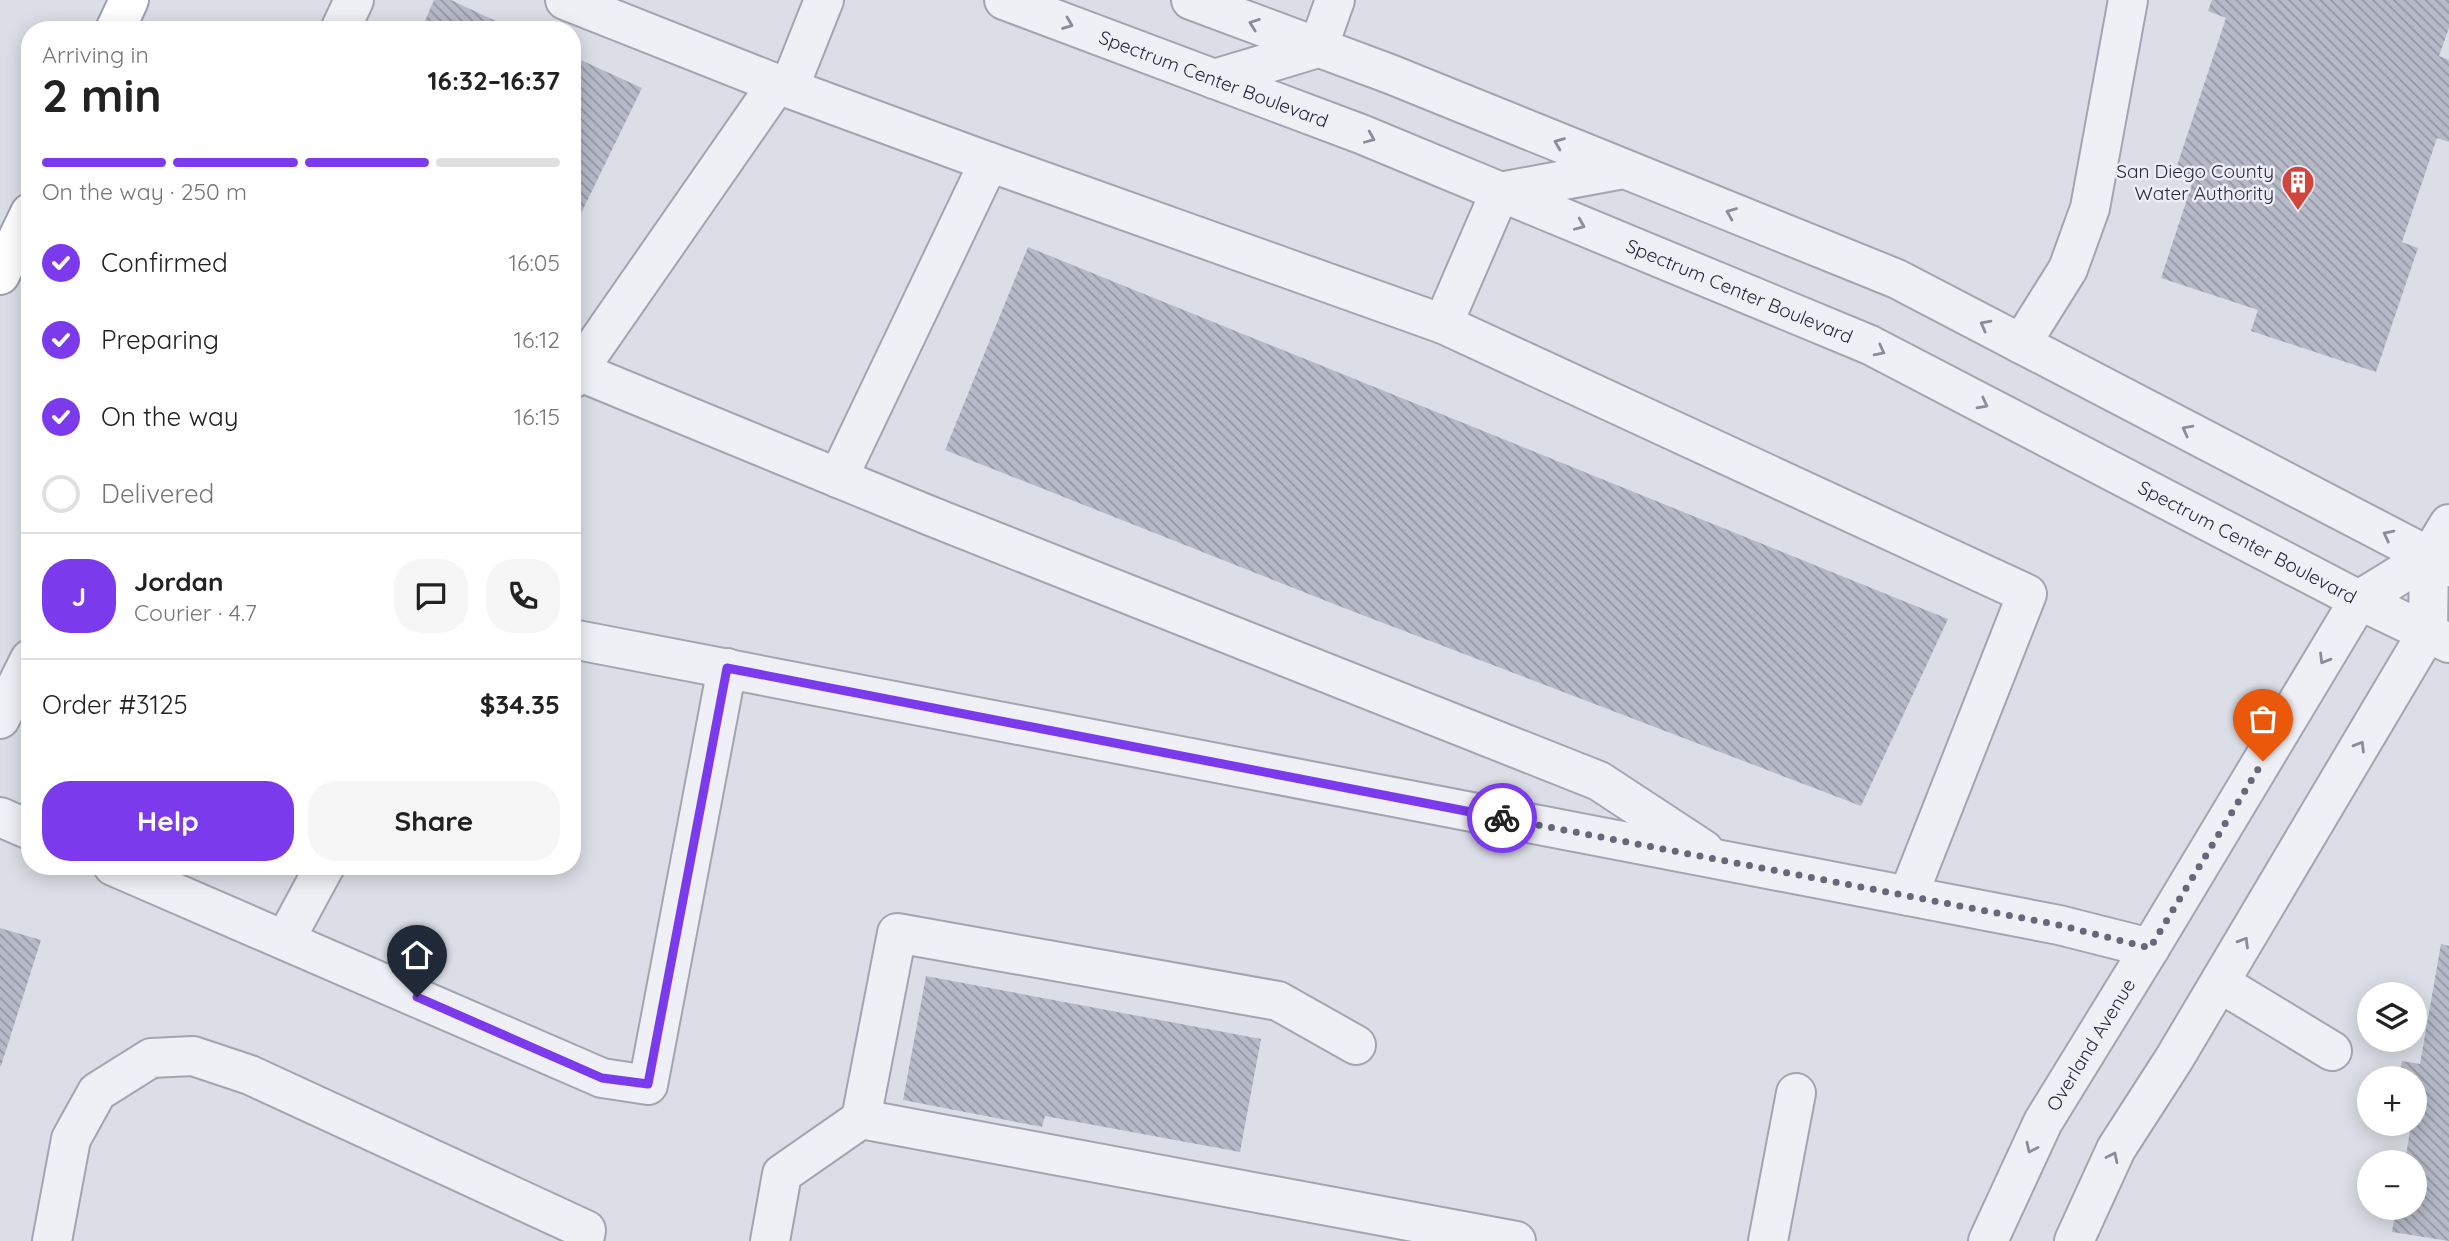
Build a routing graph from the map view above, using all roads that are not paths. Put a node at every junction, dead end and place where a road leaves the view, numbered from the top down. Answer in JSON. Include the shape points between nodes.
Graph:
{"nodes":[{"id":1,"x":129,"y":0,"type":"edge"},
{"id":2,"x":354,"y":0,"type":"edge"},
{"id":3,"x":565,"y":0,"type":"edge"},
{"id":4,"x":824,"y":0,"type":"edge"},
{"id":5,"x":1004,"y":0,"type":"edge"},
{"id":6,"x":1191,"y":0,"type":"edge"},
{"id":7,"x":1335,"y":0,"type":"edge"},
{"id":8,"x":2128,"y":0,"type":"edge"},
{"id":9,"x":119,"y":21,"type":"edge"},
{"id":10,"x":344,"y":21,"type":"edge"},
{"id":11,"x":1318,"y":47,"type":"junction"},
{"id":12,"x":1214,"y":79,"type":"junction"},
{"id":13,"x":783,"y":86,"type":"junction"},
{"id":14,"x":989,"y":162,"type":"junction"},
{"id":15,"x":1623,"y":169,"type":"junction"},
{"id":16,"x":1500,"y":192,"type":"junction"},
{"id":17,"x":21,"y":232,"type":"edge"},
{"id":18,"x":0,"y":275,"type":"edge"},
{"id":19,"x":1443,"y":324,"type":"junction"},
{"id":20,"x":2021,"y":344,"type":"junction"},
{"id":21,"x":581,"y":367,"type":"edge"},
{"id":22,"x":581,"y":377,"type":"edge"},
{"id":23,"x":838,"y":478,"type":"junction"},
{"id":24,"x":2449,"y":524,"type":"edge"},
{"id":25,"x":2439,"y":562,"type":"edge"},
{"id":26,"x":2359,"y":600,"type":"junction"},
{"id":27,"x":2438,"y":637,"type":"edge"},
{"id":28,"x":581,"y":641,"type":"edge"},
{"id":29,"x":727,"y":668,"type":"junction"},
{"id":30,"x":21,"y":677,"type":"edge"},
{"id":31,"x":0,"y":719,"type":"edge"},
{"id":32,"x":0,"y":817,"type":"edge"},
{"id":33,"x":21,"y":826,"type":"edge"},
{"id":34,"x":1718,"y":860,"type":"junction"},
{"id":35,"x":134,"y":875,"type":"edge"},
{"id":36,"x":320,"y":875,"type":"edge"},
{"id":37,"x":1908,"y":896,"type":"junction"},
{"id":38,"x":285,"y":940,"type":"junction"},
{"id":39,"x":2150,"y":948,"type":"junction"},
{"id":40,"x":2220,"y":983,"type":"junction"},
{"id":41,"x":1356,"y":1045,"type":"dead end"},
{"id":42,"x":2332,"y":1051,"type":"dead end"},
{"id":43,"x":1796,"y":1093,"type":"dead end"},
{"id":44,"x":861,"y":1119,"type":"junction"},
{"id":45,"x":52,"y":1241,"type":"edge"},
{"id":46,"x":584,"y":1241,"type":"edge"},
{"id":47,"x":770,"y":1241,"type":"edge"},
{"id":48,"x":1516,"y":1241,"type":"edge"},
{"id":49,"x":1768,"y":1241,"type":"edge"},
{"id":50,"x":1988,"y":1241,"type":"edge"},
{"id":51,"x":2074,"y":1241,"type":"edge"}],
"edges":[{"from":1,"to":9,"type":"main road"},
{"from":2,"to":10,"type":"street"},
{"from":3,"to":13,"type":"street"},
{"from":4,"to":13,"type":"street"},
{"from":5,"to":12,"type":"street","name":"Spectrum Center Boulevard","one_way":true},
{"from":11,"to":6,"type":"street","one_way":true},
{"from":7,"to":11,"type":"street"},
{"from":8,"to":20,"type":"street","via":[[2090,208],[2068,269]]},
{"from":11,"to":12,"type":"street"},
{"from":15,"to":11,"type":"street","one_way":true},
{"from":12,"to":16,"type":"street","name":"Spectrum Center Boulevard","one_way":true},
{"from":13,"to":14,"type":"street"},
{"from":13,"to":21,"type":"street"},
{"from":14,"to":19,"type":"street"},
{"from":14,"to":23,"type":"street"},
{"from":15,"to":16,"type":"street"},
{"from":20,"to":15,"type":"street","one_way":true,"via":[[1898,279]]},
{"from":16,"to":19,"type":"street"},
{"from":16,"to":26,"type":"street","name":"Spectrum Center Boulevard","one_way":true,"via":[[1870,345]]},
{"from":17,"to":18,"type":"main road"},
{"from":19,"to":37,"type":"street","via":[[2027,594]]},
{"from":25,"to":20,"type":"street","one_way":true},
{"from":22,"to":23,"type":"street"},
{"from":23,"to":34,"type":"street","via":[[1599,781]]},
{"from":24,"to":25,"type":"street","name":"Overland Avenue"},
{"from":25,"to":26,"type":"street","name":"Overland Avenue"},
{"from":25,"to":27,"type":"street"},
{"from":26,"to":27,"type":"street","name":"Spectrum Center Boulevard"},
{"from":26,"to":39,"type":"street","name":"Overland Avenue","one_way":true},
{"from":40,"to":27,"type":"street","one_way":true},
{"from":28,"to":29,"type":"street"},
{"from":29,"to":34,"type":"street"},
{"from":29,"to":38,"type":"street","via":[[648,1084],[602,1078]]},
{"from":30,"to":31,"type":"street"},
{"from":32,"to":33,"type":"street"},
{"from":34,"to":37,"type":"street"},
{"from":35,"to":38,"type":"street"},
{"from":36,"to":38,"type":"street"},
{"from":37,"to":39,"type":"street"},
{"from":39,"to":50,"type":"street","name":"Overland Avenue","one_way":true,"via":[[2043,1122]]},
{"from":40,"to":42,"type":"street"},
{"from":51,"to":40,"type":"street","one_way":true,"via":[[2116,1149]]},
{"from":41,"to":44,"type":"street","via":[[1278,1000],[897,933]]},
{"from":43,"to":49,"type":"street"},
{"from":44,"to":47,"type":"street","via":[[782,1174]]},
{"from":44,"to":48,"type":"street"},
{"from":45,"to":46,"type":"street","via":[[71,1139],[97,1092],[151,1058],[193,1056],[250,1075],[586,1230]]}]}
